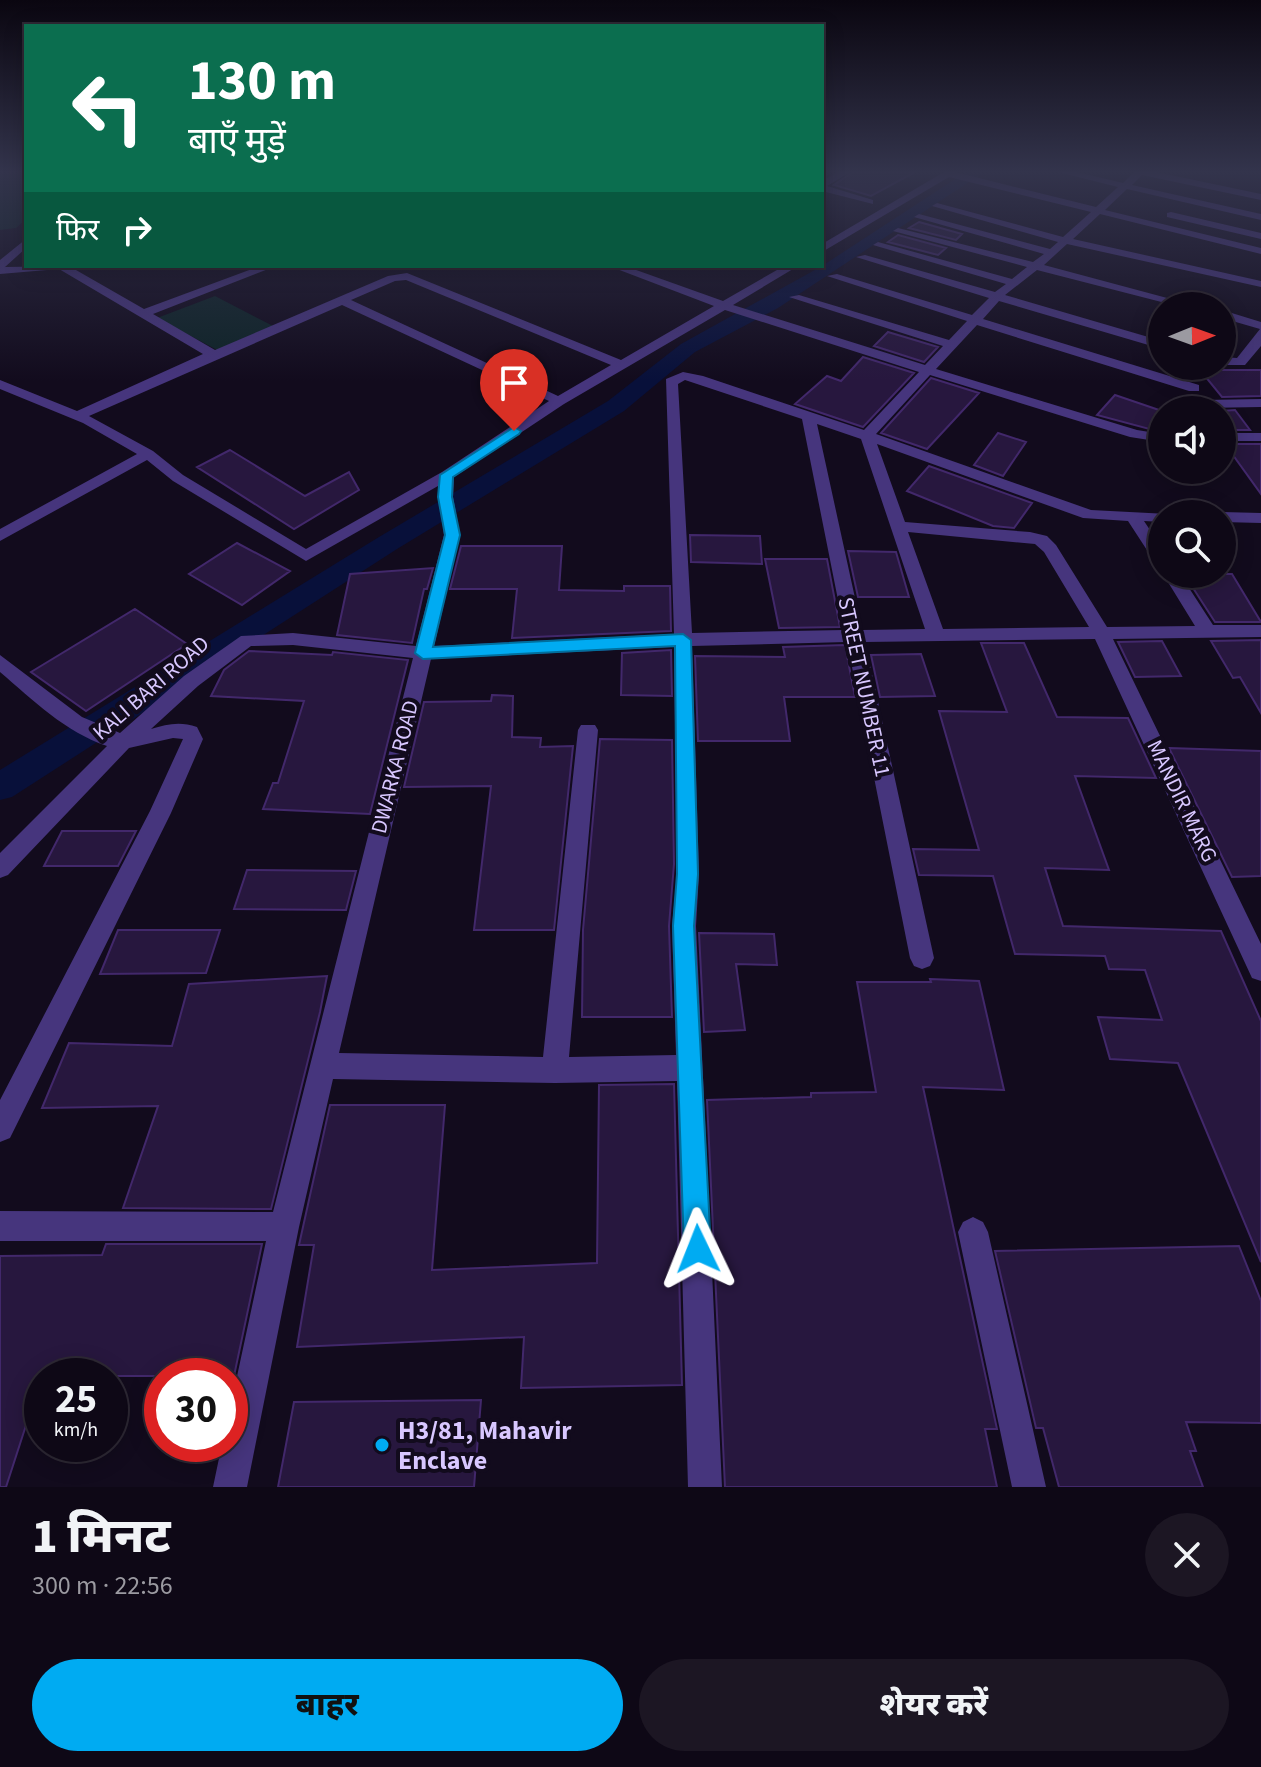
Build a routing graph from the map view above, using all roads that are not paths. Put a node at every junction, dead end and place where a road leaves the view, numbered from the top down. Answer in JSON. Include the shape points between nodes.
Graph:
{"nodes":[{"id":1,"x":939,"y":241,"type":"edge"},
{"id":2,"x":1009,"y":241,"type":"edge"},
{"id":3,"x":1066,"y":241,"type":"edge"},
{"id":4,"x":1068,"y":241,"type":"edge"},
{"id":5,"x":1220,"y":241,"type":"edge"},
{"id":6,"x":878,"y":245,"type":"dead end"},
{"id":7,"x":24,"y":246,"type":"edge"},
{"id":8,"x":1261,"y":251,"type":"edge"},
{"id":9,"x":1052,"y":253,"type":"junction"},
{"id":10,"x":861,"y":257,"type":"dead end"},
{"id":11,"x":1037,"y":266,"type":"junction"},
{"id":12,"x":24,"y":268,"type":"edge"},
{"id":13,"x":63,"y":268,"type":"edge"},
{"id":14,"x":265,"y":268,"type":"edge"},
{"id":15,"x":620,"y":268,"type":"edge"},
{"id":16,"x":789,"y":268,"type":"edge"},
{"id":17,"x":0,"y":269,"type":"edge"},
{"id":18,"x":833,"y":276,"type":"dead end"},
{"id":19,"x":1015,"y":283,"type":"junction"},
{"id":20,"x":1261,"y":284,"type":"edge"},
{"id":21,"x":1148,"y":295,"type":"edge"},
{"id":22,"x":795,"y":297,"type":"dead end"},
{"id":23,"x":996,"y":297,"type":"junction"},
{"id":24,"x":341,"y":300,"type":"junction"},
{"id":25,"x":723,"y":307,"type":"junction"},
{"id":26,"x":142,"y":314,"type":"junction"},
{"id":27,"x":1236,"y":318,"type":"edge"},
{"id":28,"x":975,"y":321,"type":"junction"},
{"id":29,"x":1261,"y":326,"type":"edge"},
{"id":30,"x":1260,"y":340,"type":"edge"},
{"id":31,"x":1148,"y":341,"type":"edge"},
{"id":32,"x":952,"y":345,"type":"junction"},
{"id":33,"x":213,"y":354,"type":"junction"},
{"id":34,"x":1236,"y":362,"type":"edge"},
{"id":35,"x":622,"y":365,"type":"junction"},
{"id":36,"x":929,"y":371,"type":"junction"},
{"id":37,"x":2,"y":388,"type":"edge"},
{"id":38,"x":1194,"y":388,"type":"dead end"},
{"id":39,"x":559,"y":401,"type":"junction"},
{"id":40,"x":1236,"y":403,"type":"edge"},
{"id":41,"x":1261,"y":403,"type":"edge"},
{"id":42,"x":77,"y":416,"type":"junction"},
{"id":43,"x":808,"y":416,"type":"junction"},
{"id":44,"x":867,"y":436,"type":"junction"},
{"id":45,"x":1148,"y":436,"type":"edge"},
{"id":46,"x":1236,"y":437,"type":"edge"},
{"id":47,"x":1261,"y":437,"type":"edge"},
{"id":48,"x":148,"y":454,"type":"junction"},
{"id":49,"x":447,"y":475,"type":"junction"},
{"id":50,"x":1133,"y":516,"type":"junction"},
{"id":51,"x":1148,"y":517,"type":"edge"},
{"id":52,"x":1236,"y":517,"type":"edge"},
{"id":53,"x":1261,"y":518,"type":"edge"},
{"id":54,"x":899,"y":526,"type":"junction"},
{"id":55,"x":0,"y":536,"type":"edge"},
{"id":56,"x":1148,"y":539,"type":"edge"},
{"id":57,"x":1180,"y":588,"type":"edge"},
{"id":58,"x":1208,"y":631,"type":"junction"},
{"id":59,"x":1261,"y":631,"type":"edge"},
{"id":60,"x":1101,"y":632,"type":"junction"},
{"id":61,"x":936,"y":635,"type":"junction"},
{"id":62,"x":852,"y":636,"type":"junction"},
{"id":63,"x":683,"y":640,"type":"junction"},
{"id":64,"x":423,"y":653,"type":"junction"},
{"id":65,"x":0,"y":662,"type":"edge"},
{"id":66,"x":588,"y":730,"type":"dead end"},
{"id":67,"x":124,"y":741,"type":"junction"},
{"id":68,"x":0,"y":868,"type":"edge"},
{"id":69,"x":922,"y":958,"type":"dead end"},
{"id":70,"x":1261,"y":970,"type":"edge"},
{"id":71,"x":322,"y":1066,"type":"junction"},
{"id":72,"x":691,"y":1068,"type":"junction"},
{"id":73,"x":555,"y":1070,"type":"junction"},
{"id":74,"x":0,"y":1128,"type":"edge"},
{"id":75,"x":0,"y":1226,"type":"edge"},
{"id":76,"x":284,"y":1227,"type":"junction"},
{"id":77,"x":973,"y":1232,"type":"dead end"},
{"id":78,"x":230,"y":1487,"type":"edge"},
{"id":79,"x":705,"y":1487,"type":"edge"},
{"id":80,"x":1029,"y":1487,"type":"edge"}],
"edges":[{"from":1,"to":11,"type":"street"},
{"from":2,"to":9,"type":"street"},
{"from":3,"to":9,"type":"street"},
{"from":4,"to":20,"type":"street"},
{"from":5,"to":8,"type":"street"},
{"from":6,"to":19,"type":"street"},
{"from":7,"to":17,"type":"street"},
{"from":9,"to":11,"type":"street"},
{"from":10,"to":23,"type":"street"},
{"from":11,"to":19,"type":"street"},
{"from":11,"to":21,"type":"street"},
{"from":12,"to":17,"type":"street"},
{"from":13,"to":26,"type":"street"},
{"from":14,"to":26,"type":"street"},
{"from":15,"to":25,"type":"street"},
{"from":16,"to":25,"type":"street"},
{"from":18,"to":28,"type":"street"},
{"from":19,"to":23,"type":"street"},
{"from":22,"to":32,"type":"street"},
{"from":23,"to":28,"type":"street"},
{"from":23,"to":31,"type":"street"},
{"from":24,"to":33,"type":"street"},
{"from":24,"to":35,"type":"street","via":[[413,273]]},
{"from":24,"to":39,"type":"street"},
{"from":25,"to":35,"type":"street"},
{"from":25,"to":36,"type":"street"},
{"from":26,"to":33,"type":"street"},
{"from":27,"to":29,"type":"street"},
{"from":28,"to":32,"type":"street"},
{"from":28,"to":38,"type":"street"},
{"from":30,"to":34,"type":"street"},
{"from":32,"to":36,"type":"street"},
{"from":33,"to":42,"type":"street"},
{"from":35,"to":39,"type":"street"},
{"from":36,"to":44,"type":"street"},
{"from":36,"to":45,"type":"street"},
{"from":37,"to":42,"type":"street"},
{"from":39,"to":49,"type":"street"},
{"from":40,"to":41,"type":"street"},
{"from":42,"to":48,"type":"street"},
{"from":43,"to":44,"type":"street"},
{"from":43,"to":62,"type":"street","name":"STREET NUMBER 11"},
{"from":43,"to":63,"type":"street","via":[[698,379],[683,376],[671,382]]},
{"from":44,"to":50,"type":"street","via":[[1089,515]]},
{"from":44,"to":54,"type":"street"},
{"from":46,"to":47,"type":"street"},
{"from":48,"to":49,"type":"street","via":[[306,556]]},
{"from":48,"to":55,"type":"street"},
{"from":49,"to":64,"type":"street","name":"DWARKA ROAD","via":[[452,535]]},
{"from":50,"to":51,"type":"street"},
{"from":50,"to":56,"type":"street"},
{"from":52,"to":53,"type":"street"},
{"from":54,"to":60,"type":"street","name":"MANDIR MARG","via":[[1041,540]]},
{"from":54,"to":61,"type":"street"},
{"from":57,"to":58,"type":"street"},
{"from":58,"to":59,"type":"street","name":"KALI BARI ROAD"},
{"from":58,"to":60,"type":"street","name":"KALI BARI ROAD"},
{"from":60,"to":61,"type":"street","name":"KALI BARI ROAD"},
{"from":60,"to":70,"type":"street","name":"MANDIR MARG"},
{"from":61,"to":62,"type":"street","name":"KALI BARI ROAD"},
{"from":62,"to":63,"type":"street","name":"KALI BARI ROAD"},
{"from":62,"to":69,"type":"street","name":"STREET NUMBER 11"},
{"from":63,"to":64,"type":"street","name":"KALI BARI ROAD"},
{"from":63,"to":72,"type":"street","via":[[688,874],[684,926]]},
{"from":64,"to":67,"type":"street","name":"KALI BARI ROAD","via":[[293,639],[247,640]]},
{"from":64,"to":71,"type":"street","name":"DWARKA ROAD"},
{"from":65,"to":67,"type":"street","via":[[70,718]]},
{"from":66,"to":73,"type":"street"},
{"from":67,"to":68,"type":"street","name":"KALI BARI ROAD"},
{"from":67,"to":74,"type":"street","via":[[179,729],[193,739]]},
{"from":71,"to":73,"type":"street"},
{"from":71,"to":76,"type":"street","name":"DWARKA ROAD"},
{"from":72,"to":73,"type":"street"},
{"from":72,"to":79,"type":"street"},
{"from":75,"to":76,"type":"street"},
{"from":76,"to":78,"type":"street","name":"DWARKA ROAD"},
{"from":77,"to":80,"type":"street"}]}
